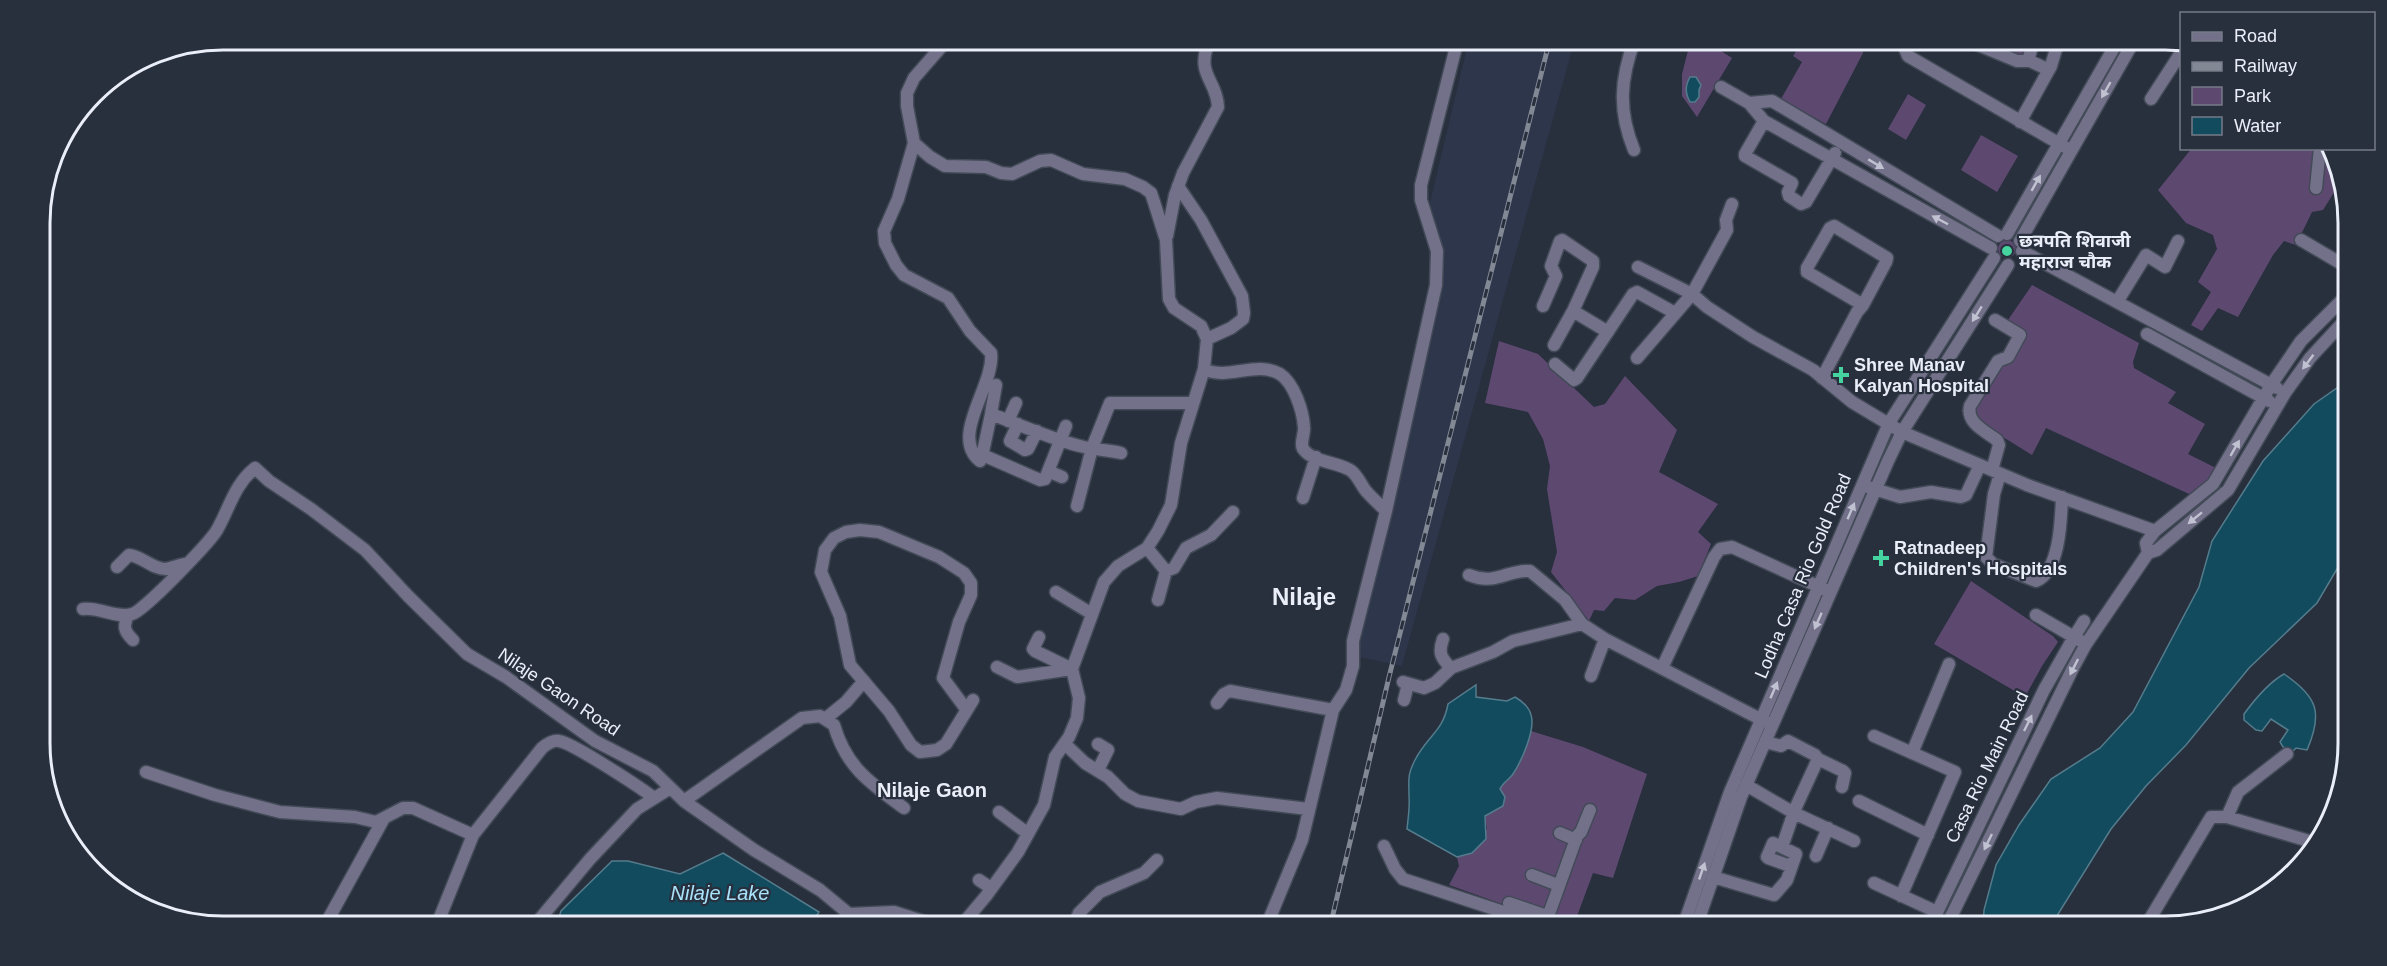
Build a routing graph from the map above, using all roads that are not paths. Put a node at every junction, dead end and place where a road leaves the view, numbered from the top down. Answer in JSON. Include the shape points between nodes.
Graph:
{"nodes":[{"id":1,"x":938,"y":50,"type":"edge"},
{"id":2,"x":1207,"y":50,"type":"edge"},
{"id":3,"x":1455,"y":50,"type":"edge"},
{"id":4,"x":1631,"y":50,"type":"edge"},
{"id":5,"x":1905,"y":50,"type":"edge"},
{"id":6,"x":1997,"y":50,"type":"edge"},
{"id":7,"x":2031,"y":50,"type":"edge"},
{"id":8,"x":2055,"y":50,"type":"edge"},
{"id":9,"x":2113,"y":50,"type":"edge"},
{"id":10,"x":2129,"y":50,"type":"edge"},
{"id":11,"x":2180,"y":53,"type":"edge"},
{"id":12,"x":2028,"y":60,"type":"junction"},
{"id":13,"x":2049,"y":70,"type":"junction"},
{"id":14,"x":1722,"y":87,"type":"dead end"},
{"id":15,"x":2151,"y":99,"type":"dead end"},
{"id":16,"x":1749,"y":103,"type":"junction"},
{"id":17,"x":1764,"y":121,"type":"junction"},
{"id":18,"x":1804,"y":121,"type":"junction"},
{"id":19,"x":2020,"y":122,"type":"junction"},
{"id":20,"x":1795,"y":138,"type":"junction"},
{"id":21,"x":914,"y":143,"type":"junction"},
{"id":22,"x":1840,"y":143,"type":"junction"},
{"id":23,"x":2058,"y":144,"type":"junction"},
{"id":24,"x":1634,"y":150,"type":"dead end"},
{"id":25,"x":2320,"y":150,"type":"edge"},
{"id":26,"x":2071,"y":151,"type":"junction"},
{"id":27,"x":1831,"y":159,"type":"junction"},
{"id":28,"x":1178,"y":186,"type":"junction"},
{"id":29,"x":1915,"y":188,"type":"junction"},
{"id":30,"x":2316,"y":188,"type":"dead end"},
{"id":31,"x":1906,"y":202,"type":"junction"},
{"id":32,"x":1732,"y":204,"type":"dead end"},
{"id":33,"x":2003,"y":235,"type":"junction"},
{"id":34,"x":1166,"y":240,"type":"junction"},
{"id":35,"x":2301,"y":240,"type":"dead end"},
{"id":36,"x":2178,"y":241,"type":"dead end"},
{"id":37,"x":2021,"y":246,"type":"junction"},
{"id":38,"x":1993,"y":253,"type":"junction"},
{"id":39,"x":2338,"y":262,"type":"edge"},
{"id":40,"x":2008,"y":265,"type":"junction"},
{"id":41,"x":1638,"y":267,"type":"dead end"},
{"id":42,"x":1692,"y":294,"type":"junction"},
{"id":43,"x":2117,"y":302,"type":"junction"},
{"id":44,"x":1863,"y":305,"type":"junction"},
{"id":45,"x":2338,"y":305,"type":"edge"},
{"id":46,"x":1543,"y":306,"type":"dead end"},
{"id":47,"x":1573,"y":311,"type":"junction"},
{"id":48,"x":1675,"y":314,"type":"junction"},
{"id":49,"x":1995,"y":320,"type":"dead end"},
{"id":50,"x":2338,"y":328,"type":"edge"},
{"id":51,"x":1608,"y":332,"type":"junction"},
{"id":52,"x":2147,"y":334,"type":"dead end"},
{"id":53,"x":1207,"y":339,"type":"junction"},
{"id":54,"x":1554,"y":345,"type":"dead end"},
{"id":55,"x":1636,"y":358,"type":"dead end"},
{"id":56,"x":1555,"y":364,"type":"dead end"},
{"id":57,"x":1204,"y":369,"type":"junction"},
{"id":58,"x":1822,"y":378,"type":"junction"},
{"id":59,"x":996,"y":385,"type":"dead end"},
{"id":60,"x":2271,"y":385,"type":"junction"},
{"id":61,"x":2285,"y":393,"type":"junction"},
{"id":62,"x":2263,"y":398,"type":"junction"},
{"id":63,"x":1016,"y":403,"type":"dead end"},
{"id":64,"x":1193,"y":404,"type":"junction"},
{"id":65,"x":2278,"y":406,"type":"junction"},
{"id":66,"x":991,"y":414,"type":"junction"},
{"id":67,"x":1013,"y":422,"type":"junction"},
{"id":68,"x":1889,"y":423,"type":"junction"},
{"id":69,"x":1066,"y":426,"type":"dead end"},
{"id":70,"x":1106,"y":429,"type":"dead end"},
{"id":71,"x":1037,"y":431,"type":"junction"},
{"id":72,"x":1902,"y":432,"type":"junction"},
{"id":73,"x":1061,"y":439,"type":"junction"},
{"id":74,"x":1096,"y":448,"type":"junction"},
{"id":75,"x":1121,"y":453,"type":"dead end"},
{"id":76,"x":1316,"y":457,"type":"junction"},
{"id":77,"x":980,"y":461,"type":"dead end"},
{"id":78,"x":1991,"y":470,"type":"junction"},
{"id":79,"x":1048,"y":471,"type":"junction"},
{"id":80,"x":1062,"y":477,"type":"dead end"},
{"id":81,"x":1862,"y":485,"type":"junction"},
{"id":82,"x":1875,"y":491,"type":"junction"},
{"id":83,"x":2062,"y":497,"type":"junction"},
{"id":84,"x":1303,"y":498,"type":"dead end"},
{"id":85,"x":1077,"y":506,"type":"dead end"},
{"id":86,"x":1386,"y":511,"type":"junction"},
{"id":87,"x":1233,"y":512,"type":"dead end"},
{"id":88,"x":2155,"y":531,"type":"junction"},
{"id":89,"x":1147,"y":548,"type":"junction"},
{"id":90,"x":2148,"y":553,"type":"junction"},
{"id":91,"x":187,"y":563,"type":"junction"},
{"id":92,"x":117,"y":567,"type":"dead end"},
{"id":93,"x":1166,"y":571,"type":"junction"},
{"id":94,"x":1469,"y":575,"type":"dead end"},
{"id":95,"x":1818,"y":587,"type":"junction"},
{"id":96,"x":1056,"y":592,"type":"dead end"},
{"id":97,"x":1831,"y":592,"type":"junction"},
{"id":98,"x":1158,"y":600,"type":"dead end"},
{"id":99,"x":83,"y":609,"type":"dead end"},
{"id":100,"x":1092,"y":614,"type":"junction"},
{"id":101,"x":128,"y":615,"type":"junction"},
{"id":102,"x":2036,"y":615,"type":"dead end"},
{"id":103,"x":2084,"y":621,"type":"dead end"},
{"id":104,"x":1582,"y":624,"type":"junction"},
{"id":105,"x":1039,"y":637,"type":"dead end"},
{"id":106,"x":2074,"y":637,"type":"junction"},
{"id":107,"x":1443,"y":639,"type":"dead end"},
{"id":108,"x":1605,"y":639,"type":"junction"},
{"id":109,"x":134,"y":640,"type":"dead end"},
{"id":110,"x":2086,"y":644,"type":"junction"},
{"id":111,"x":1949,"y":664,"type":"dead end"},
{"id":112,"x":997,"y":666,"type":"dead end"},
{"id":113,"x":1451,"y":668,"type":"junction"},
{"id":114,"x":1662,"y":668,"type":"junction"},
{"id":115,"x":1072,"y":669,"type":"junction"},
{"id":116,"x":1591,"y":676,"type":"dead end"},
{"id":117,"x":864,"y":681,"type":"junction"},
{"id":118,"x":1404,"y":700,"type":"dead end"},
{"id":119,"x":1217,"y":703,"type":"dead end"},
{"id":120,"x":1333,"y":710,"type":"junction"},
{"id":121,"x":825,"y":719,"type":"junction"},
{"id":122,"x":1767,"y":723,"type":"junction"},
{"id":123,"x":1874,"y":736,"type":"dead end"},
{"id":124,"x":592,"y":739,"type":"junction"},
{"id":125,"x":1765,"y":742,"type":"junction"},
{"id":126,"x":1065,"y":744,"type":"junction"},
{"id":127,"x":1098,"y":744,"type":"dead end"},
{"id":128,"x":581,"y":752,"type":"junction"},
{"id":129,"x":1912,"y":753,"type":"junction"},
{"id":130,"x":2014,"y":753,"type":"junction"},
{"id":131,"x":2287,"y":754,"type":"dead end"},
{"id":132,"x":1818,"y":759,"type":"junction"},
{"id":133,"x":2028,"y":760,"type":"junction"},
{"id":134,"x":1098,"y":770,"type":"junction"},
{"id":135,"x":146,"y":772,"type":"dead end"},
{"id":136,"x":1746,"y":785,"type":"junction"},
{"id":137,"x":1842,"y":787,"type":"dead end"},
{"id":138,"x":669,"y":789,"type":"junction"},
{"id":139,"x":654,"y":798,"type":"junction"},
{"id":140,"x":684,"y":801,"type":"junction"},
{"id":141,"x":1859,"y":801,"type":"dead end"},
{"id":142,"x":904,"y":808,"type":"dead end"},
{"id":143,"x":1308,"y":809,"type":"junction"},
{"id":144,"x":1590,"y":810,"type":"dead end"},
{"id":145,"x":999,"y":812,"type":"dead end"},
{"id":146,"x":1794,"y":813,"type":"junction"},
{"id":147,"x":2227,"y":817,"type":"junction"},
{"id":148,"x":383,"y":820,"type":"junction"},
{"id":149,"x":1828,"y":828,"type":"junction"},
{"id":150,"x":1027,"y":833,"type":"junction"},
{"id":151,"x":1560,"y":833,"type":"dead end"},
{"id":152,"x":473,"y":835,"type":"junction"},
{"id":153,"x":1928,"y":835,"type":"junction"},
{"id":154,"x":1576,"y":840,"type":"junction"},
{"id":155,"x":2307,"y":840,"type":"edge"},
{"id":156,"x":1854,"y":841,"type":"dead end"},
{"id":157,"x":1384,"y":846,"type":"dead end"},
{"id":158,"x":1782,"y":847,"type":"junction"},
{"id":159,"x":1816,"y":856,"type":"dead end"},
{"id":160,"x":1157,"y":860,"type":"dead end"},
{"id":161,"x":1790,"y":867,"type":"junction"},
{"id":162,"x":1532,"y":875,"type":"dead end"},
{"id":163,"x":1713,"y":877,"type":"junction"},
{"id":164,"x":980,"y":880,"type":"dead end"},
{"id":165,"x":1874,"y":883,"type":"dead end"},
{"id":166,"x":1558,"y":885,"type":"junction"},
{"id":167,"x":991,"y":888,"type":"junction"},
{"id":168,"x":1901,"y":896,"type":"junction"},
{"id":169,"x":1509,"y":903,"type":"dead end"},
{"id":170,"x":1937,"y":912,"type":"junction"},
{"id":171,"x":849,"y":914,"type":"joint"},
{"id":172,"x":330,"y":916,"type":"edge"},
{"id":173,"x":440,"y":916,"type":"edge"},
{"id":174,"x":542,"y":916,"type":"edge"},
{"id":175,"x":907,"y":916,"type":"edge"},
{"id":176,"x":969,"y":916,"type":"edge"},
{"id":177,"x":1078,"y":916,"type":"edge"},
{"id":178,"x":1271,"y":916,"type":"edge"},
{"id":179,"x":1524,"y":916,"type":"edge"},
{"id":180,"x":1534,"y":916,"type":"edge"},
{"id":181,"x":1549,"y":916,"type":"edge"},
{"id":182,"x":1687,"y":916,"type":"edge"},
{"id":183,"x":1700,"y":916,"type":"edge"},
{"id":184,"x":1935,"y":916,"type":"edge"},
{"id":185,"x":1951,"y":916,"type":"edge"},
{"id":186,"x":2152,"y":916,"type":"edge"}],
"edges":[{"from":1,"to":21,"type":"street","via":[[914,78],[907,93]]},
{"from":2,"to":28,"type":"street","via":[[1206,75],[1218,107]]},
{"from":3,"to":86,"type":"street","via":[[1421,185],[1421,200],[1437,251],[1436,285]]},
{"from":4,"to":24,"type":"street","via":[[1624,72],[1622,100],[1625,127]]},
{"from":5,"to":19,"type":"street","via":[[1908,56]]},
{"from":6,"to":12,"type":"street","via":[[2017,61]]},
{"from":7,"to":12,"type":"street"},
{"from":8,"to":13,"type":"street"},
{"from":9,"to":23,"type":"street","name":"Lodha Casa Rio Gold Road"},
{"from":10,"to":26,"type":"street","name":"Lodha Casa Rio Gold Road","one_way":true},
{"from":11,"to":15,"type":"street"},
{"from":12,"to":13,"type":"street"},
{"from":13,"to":19,"type":"street"},
{"from":14,"to":16,"type":"street"},
{"from":16,"to":17,"type":"street"},
{"from":16,"to":18,"type":"street","via":[[1772,101]]},
{"from":17,"to":20,"type":"street"},
{"from":17,"to":27,"type":"street","via":[[1745,156],[1792,183],[1789,196],[1802,204]]},
{"from":18,"to":20,"type":"street"},
{"from":18,"to":22,"type":"street"},
{"from":19,"to":23,"type":"street"},
{"from":20,"to":27,"type":"street"},
{"from":21,"to":34,"type":"street","via":[[945,166],[986,167],[1012,174],[1051,160],[1083,174],[1135,182],[1151,194]]},
{"from":21,"to":77,"type":"street","via":[[884,231],[885,243],[904,275],[948,297],[970,331],[991,353],[970,430],[971,454]]},
{"from":22,"to":27,"type":"street"},
{"from":22,"to":29,"type":"street","one_way":true},
{"from":23,"to":26,"type":"street"},
{"from":33,"to":23,"type":"street","name":"Lodha Casa Rio Gold Road","one_way":true},
{"from":25,"to":30,"type":"street"},
{"from":26,"to":37,"type":"street","name":"Lodha Casa Rio Gold Road"},
{"from":27,"to":31,"type":"street"},
{"from":28,"to":34,"type":"street"},
{"from":28,"to":53,"type":"street","via":[[1242,296],[1243,319]]},
{"from":29,"to":31,"type":"street"},
{"from":29,"to":33,"type":"street"},
{"from":38,"to":31,"type":"street","one_way":true},
{"from":32,"to":42,"type":"street","via":[[1727,230]]},
{"from":33,"to":37,"type":"street","via":[[2014,235]]},
{"from":33,"to":38,"type":"street","name":"Lodha Casa Rio Gold Road"},
{"from":34,"to":53,"type":"street","via":[[1169,299],[1174,308],[1201,326]]},
{"from":35,"to":39,"type":"street"},
{"from":36,"to":43,"type":"street","via":[[2165,267],[2146,255]]},
{"from":37,"to":40,"type":"street","name":"Lodha Casa Rio Gold Road","via":[[2016,262]]},
{"from":37,"to":43,"type":"street"},
{"from":38,"to":40,"type":"street","via":[[2001,264]]},
{"from":38,"to":68,"type":"street","name":"Lodha Casa Rio Gold Road"},
{"from":40,"to":72,"type":"street","name":"Lodha Casa Rio Gold Road","one_way":true},
{"from":41,"to":42,"type":"street"},
{"from":42,"to":48,"type":"street"},
{"from":42,"to":58,"type":"street","via":[[1707,308]]},
{"from":43,"to":60,"type":"street"},
{"from":44,"to":44,"type":"street","via":[[1887,258],[1834,226],[1808,272]]},
{"from":44,"to":58,"type":"street"},
{"from":45,"to":60,"type":"street","via":[[2301,341]]},
{"from":46,"to":47,"type":"street","via":[[1556,276],[1551,266],[1563,240],[1593,261]]},
{"from":47,"to":51,"type":"street"},
{"from":47,"to":54,"type":"street"},
{"from":48,"to":51,"type":"street","via":[[1637,292]]},
{"from":48,"to":55,"type":"street"},
{"from":49,"to":78,"type":"street","via":[[2020,335],[2008,357],[1998,361],[1968,413],[1970,419],[1997,440]]},
{"from":50,"to":61,"type":"street","name":"Casa Rio Main Road","one_way":true},
{"from":51,"to":56,"type":"street","via":[[1574,380]]},
{"from":52,"to":62,"type":"street"},
{"from":53,"to":57,"type":"street"},
{"from":57,"to":64,"type":"street"},
{"from":57,"to":76,"type":"street","via":[[1218,375],[1259,369],[1280,374],[1297,401],[1304,450]]},
{"from":58,"to":68,"type":"street","via":[[1852,402]]},
{"from":59,"to":66,"type":"street"},
{"from":60,"to":61,"type":"street"},
{"from":60,"to":62,"type":"street"},
{"from":61,"to":65,"type":"street","name":"Casa Rio Main Road"},
{"from":62,"to":65,"type":"street"},
{"from":88,"to":62,"type":"street","one_way":true,"via":[[2213,484]]},
{"from":63,"to":67,"type":"street"},
{"from":64,"to":74,"type":"street","via":[[1110,403]]},
{"from":64,"to":89,"type":"street","via":[[1181,443],[1171,505]]},
{"from":65,"to":90,"type":"street","name":"Casa Rio Main Road","one_way":true,"via":[[2228,490],[2157,550]]},
{"from":66,"to":67,"type":"street"},
{"from":66,"to":79,"type":"street","via":[[982,452],[985,456],[1040,480],[1045,479]]},
{"from":67,"to":71,"type":"street"},
{"from":67,"to":71,"type":"street","via":[[1010,441],[1025,450]]},
{"from":68,"to":72,"type":"street"},
{"from":68,"to":81,"type":"street","name":"Lodha Casa Rio Gold Road"},
{"from":69,"to":73,"type":"street"},
{"from":70,"to":74,"type":"street"},
{"from":71,"to":73,"type":"street"},
{"from":72,"to":78,"type":"street"},
{"from":72,"to":82,"type":"street","name":"Lodha Casa Rio Gold Road"},
{"from":73,"to":74,"type":"street"},
{"from":73,"to":79,"type":"street"},
{"from":74,"to":75,"type":"street"},
{"from":74,"to":85,"type":"street"},
{"from":76,"to":84,"type":"street"},
{"from":76,"to":86,"type":"street","via":[[1353,472]]},
{"from":78,"to":82,"type":"street","via":[[1961,497],[1931,492],[1900,497]]},
{"from":78,"to":83,"type":"street"},
{"from":78,"to":83,"type":"street","via":[[1994,494],[1986,557],[1993,564],[2036,581],[2049,571],[2059,536]]},
{"from":79,"to":80,"type":"street"},
{"from":81,"to":82,"type":"street"},
{"from":95,"to":81,"type":"street","name":"Lodha Casa Rio Gold Road","one_way":true},
{"from":82,"to":97,"type":"street","name":"Lodha Casa Rio Gold Road"},
{"from":83,"to":88,"type":"street"},
{"from":86,"to":120,"type":"street","via":[[1353,641],[1353,666],[1346,690]]},
{"from":87,"to":93,"type":"street","via":[[1212,535],[1186,548],[1174,568]]},
{"from":88,"to":90,"type":"street","name":"Casa Rio Main Road","via":[[2146,543]]},
{"from":89,"to":93,"type":"street"},
{"from":89,"to":100,"type":"street","via":[[1112,572]]},
{"from":90,"to":110,"type":"street","name":"Casa Rio Main Road"},
{"from":91,"to":92,"type":"street","via":[[164,569],[129,555]]},
{"from":91,"to":101,"type":"street","via":[[139,612]]},
{"from":91,"to":124,"type":"street","name":"Nilaje Gaon Road","via":[[211,539],[233,492],[255,468],[366,550],[467,654]]},
{"from":93,"to":98,"type":"street"},
{"from":94,"to":104,"type":"street","via":[[1480,580],[1530,571],[1565,600]]},
{"from":95,"to":97,"type":"street"},
{"from":95,"to":114,"type":"street","via":[[1732,548],[1720,549]]},
{"from":122,"to":95,"type":"street","name":"Lodha Casa Rio Gold Road","one_way":true},
{"from":96,"to":100,"type":"street"},
{"from":97,"to":122,"type":"street","name":"Lodha Casa Rio Gold Road","one_way":true},
{"from":99,"to":101,"type":"street"},
{"from":100,"to":115,"type":"street"},
{"from":101,"to":109,"type":"street","via":[[124,630]]},
{"from":102,"to":106,"type":"street"},
{"from":103,"to":106,"type":"street","name":"Casa Rio Main Road"},
{"from":104,"to":108,"type":"street"},
{"from":104,"to":113,"type":"street","via":[[1528,635]]},
{"from":105,"to":115,"type":"street","via":[[1035,651]]},
{"from":106,"to":110,"type":"street"},
{"from":130,"to":106,"type":"street","name":"Casa Rio Main Road","one_way":true},
{"from":107,"to":113,"type":"street","via":[[1440,655]]},
{"from":108,"to":114,"type":"street"},
{"from":108,"to":116,"type":"street"},
{"from":110,"to":133,"type":"street","name":"Casa Rio Main Road","one_way":true},
{"from":111,"to":129,"type":"street"},
{"from":112,"to":115,"type":"street","via":[[1017,677]]},
{"from":113,"to":118,"type":"street","via":[[1424,688],[1406,683]]},
{"from":114,"to":122,"type":"street"},
{"from":115,"to":126,"type":"street","via":[[1079,698],[1077,718]]},
{"from":117,"to":117,"type":"street","via":[[850,665],[840,616],[821,572],[825,550],[834,538],[860,530],[879,532],[939,557],[964,573],[971,583],[971,595],[944,672],[944,678],[970,705],[946,744],[937,750],[920,752]]},
{"from":117,"to":121,"type":"street"},
{"from":119,"to":120,"type":"street","via":[[1230,691]]},
{"from":120,"to":143,"type":"street"},
{"from":121,"to":140,"type":"street","via":[[802,718]]},
{"from":121,"to":142,"type":"street","via":[[834,725],[840,747],[868,782]]},
{"from":122,"to":125,"type":"street","name":"Lodha Casa Rio Gold Road"},
{"from":182,"to":122,"type":"street","name":"Lodha Casa Rio Gold Road","one_way":true,"via":[[1730,792]]},
{"from":123,"to":129,"type":"street"},
{"from":124,"to":128,"type":"street"},
{"from":124,"to":138,"type":"street","name":"Nilaje Gaon Road","via":[[653,771]]},
{"from":125,"to":132,"type":"street","via":[[1781,746],[1788,741]]},
{"from":125,"to":136,"type":"street","name":"Lodha Casa Rio Gold Road"},
{"from":126,"to":134,"type":"street"},
{"from":126,"to":150,"type":"street","via":[[1055,757],[1044,805]]},
{"from":127,"to":134,"type":"street","via":[[1108,750]]},
{"from":128,"to":139,"type":"street"},
{"from":128,"to":152,"type":"street","via":[[559,740],[542,748]]},
{"from":129,"to":153,"type":"street","via":[[1955,772]]},
{"from":130,"to":133,"type":"street"},
{"from":130,"to":170,"type":"street","name":"Casa Rio Main Road"},
{"from":131,"to":147,"type":"street","via":[[2238,792]]},
{"from":132,"to":137,"type":"street","via":[[1845,773]]},
{"from":132,"to":146,"type":"street"},
{"from":133,"to":185,"type":"street","name":"Casa Rio Main Road","one_way":true},
{"from":134,"to":143,"type":"street","via":[[1131,798],[1164,806],[1181,809],[1217,798]]},
{"from":135,"to":148,"type":"street","via":[[280,812]]},
{"from":136,"to":146,"type":"street"},
{"from":136,"to":163,"type":"street","name":"Lodha Casa Rio Gold Road"},
{"from":138,"to":139,"type":"street"},
{"from":138,"to":140,"type":"street","name":"Nilaje Gaon Road"},
{"from":139,"to":174,"type":"street","via":[[637,809]]},
{"from":140,"to":171,"type":"street","name":"Nilaje Gaon Road","via":[[820,890]]},
{"from":141,"to":153,"type":"street"},
{"from":143,"to":178,"type":"street","via":[[1302,840]]},
{"from":144,"to":154,"type":"street"},
{"from":145,"to":150,"type":"street"},
{"from":146,"to":149,"type":"street"},
{"from":146,"to":158,"type":"street"},
{"from":147,"to":155,"type":"street"},
{"from":147,"to":186,"type":"street","via":[[2211,817]]},
{"from":148,"to":152,"type":"street","via":[[403,808],[413,808]]},
{"from":148,"to":172,"type":"street"},
{"from":149,"to":156,"type":"street"},
{"from":149,"to":159,"type":"street"},
{"from":150,"to":167,"type":"street"},
{"from":151,"to":154,"type":"street"},
{"from":152,"to":173,"type":"street"},
{"from":153,"to":168,"type":"street"},
{"from":154,"to":166,"type":"street"},
{"from":157,"to":179,"type":"street","via":[[1403,879]]},
{"from":158,"to":161,"type":"street","via":[[1796,854]]},
{"from":158,"to":161,"type":"street","via":[[1773,843],[1767,856]]},
{"from":160,"to":177,"type":"street","via":[[1144,873],[1100,892]]},
{"from":161,"to":163,"type":"street","via":[[1787,880],[1774,896]]},
{"from":162,"to":166,"type":"street"},
{"from":163,"to":183,"type":"street","name":"Lodha Casa Rio Gold Road"},
{"from":164,"to":167,"type":"street"},
{"from":165,"to":168,"type":"street"},
{"from":166,"to":181,"type":"street"},
{"from":167,"to":176,"type":"street"},
{"from":168,"to":170,"type":"street"},
{"from":169,"to":180,"type":"street"},
{"from":170,"to":184,"type":"street","name":"Casa Rio Main Road"},
{"from":171,"to":175,"type":"street","via":[[894,912]]}]}
